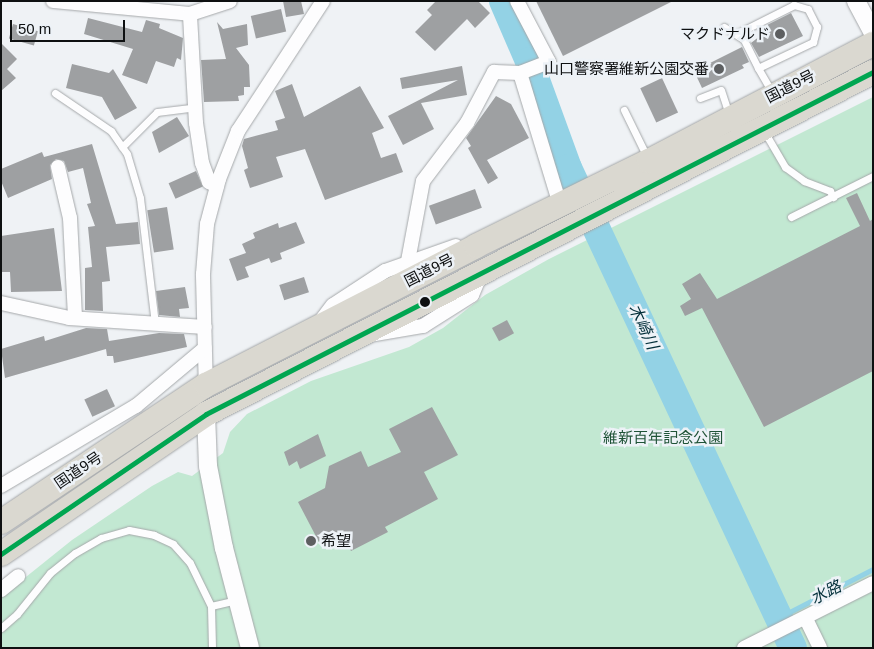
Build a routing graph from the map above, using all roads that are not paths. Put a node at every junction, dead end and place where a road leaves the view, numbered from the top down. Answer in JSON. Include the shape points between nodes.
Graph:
{"nodes":[{"id":1,"x":53,"y":1,"type":"edge"},
{"id":2,"x":230,"y":1,"type":"edge"},
{"id":3,"x":323,"y":1,"type":"edge"},
{"id":4,"x":517,"y":1,"type":"edge"},
{"id":5,"x":856,"y":1,"type":"edge"},
{"id":6,"x":190,"y":14,"type":"junction"},
{"id":7,"x":724,"y":27,"type":"dead end"},
{"id":8,"x":873,"y":34,"type":"edge"},
{"id":9,"x":743,"y":39,"type":"junction"},
{"id":10,"x":873,"y":44,"type":"edge"},
{"id":11,"x":758,"y":68,"type":"junction"},
{"id":12,"x":873,"y":72,"type":"edge"},
{"id":13,"x":520,"y":73,"type":"junction"},
{"id":14,"x":55,"y":93,"type":"dead end"},
{"id":15,"x":774,"y":94,"type":"junction"},
{"id":16,"x":700,"y":98,"type":"dead end"},
{"id":17,"x":195,"y":107,"type":"junction"},
{"id":18,"x":624,"y":110,"type":"dead end"},
{"id":19,"x":730,"y":117,"type":"junction"},
{"id":20,"x":763,"y":129,"type":"junction"},
{"id":21,"x":122,"y":147,"type":"junction"},
{"id":22,"x":649,"y":161,"type":"junction"},
{"id":23,"x":58,"y":167,"type":"dead end"},
{"id":24,"x":873,"y":176,"type":"edge"},
{"id":25,"x":217,"y":186,"type":"junction"},
{"id":26,"x":833,"y":197,"type":"junction"},
{"id":27,"x":564,"y":204,"type":"junction"},
{"id":28,"x":791,"y":217,"type":"dead end"},
{"id":29,"x":476,"y":246,"type":"junction"},
{"id":30,"x":408,"y":262,"type":"junction"},
{"id":31,"x":1,"y":303,"type":"edge"},
{"id":32,"x":75,"y":318,"type":"junction"},
{"id":33,"x":154,"y":323,"type":"junction"},
{"id":34,"x":205,"y":327,"type":"junction"},
{"id":35,"x":313,"y":330,"type":"junction"},
{"id":36,"x":205,"y":348,"type":"junction"},
{"id":37,"x":206,"y":386,"type":"junction"},
{"id":38,"x":206,"y":414,"type":"junction"},
{"id":39,"x":1,"y":486,"type":"edge"},
{"id":40,"x":1,"y":522,"type":"edge"},
{"id":41,"x":1,"y":554,"type":"edge"},
{"id":42,"x":18,"y":576,"type":"dead end"},
{"id":43,"x":873,"y":583,"type":"edge"},
{"id":44,"x":1,"y":590,"type":"edge"},
{"id":45,"x":238,"y":600,"type":"junction"},
{"id":46,"x":211,"y":606,"type":"junction"},
{"id":47,"x":806,"y":619,"type":"junction"},
{"id":48,"x":1,"y":628,"type":"edge"},
{"id":49,"x":212,"y":648,"type":"edge"},
{"id":50,"x":250,"y":648,"type":"edge"},
{"id":51,"x":744,"y":648,"type":"edge"},
{"id":52,"x":820,"y":648,"type":"edge"}],
"edges":[{"from":1,"to":6,"type":"street"},
{"from":2,"to":6,"type":"street"},
{"from":3,"to":25,"type":"street","via":[[238,131]]},
{"from":4,"to":13,"type":"street","via":[[549,62]]},
{"from":5,"to":8,"type":"street"},
{"from":6,"to":17,"type":"street"},
{"from":7,"to":9,"type":"lane"},
{"from":9,"to":11,"type":"lane"},
{"from":9,"to":11,"type":"lane","via":[[740,32],[794,5],[808,9],[817,27],[813,42]]},
{"from":10,"to":15,"type":"highway","name":"国道9号"},
{"from":11,"to":15,"type":"lane"},
{"from":12,"to":20,"type":"highway","name":"国道9号"},
{"from":13,"to":27,"type":"street"},
{"from":13,"to":30,"type":"street","via":[[494,72],[468,123],[423,181]]},
{"from":14,"to":21,"type":"lane","via":[[111,131]]},
{"from":15,"to":19,"type":"highway","name":"国道9号"},
{"from":16,"to":19,"type":"lane","via":[[721,90]]},
{"from":17,"to":21,"type":"lane","via":[[157,112]]},
{"from":17,"to":25,"type":"street","via":[[202,163],[208,182]]},
{"from":18,"to":22,"type":"lane"},
{"from":19,"to":22,"type":"highway","name":"国道9号"},
{"from":20,"to":26,"type":"lane","via":[[785,168],[804,181],[830,192]]},
{"from":20,"to":38,"type":"highway","name":"国道9号"},
{"from":21,"to":33,"type":"lane","via":[[128,154],[140,198]]},
{"from":22,"to":27,"type":"highway","name":"国道9号"},
{"from":23,"to":32,"type":"street","via":[[70,218]]},
{"from":24,"to":26,"type":"lane"},
{"from":25,"to":34,"type":"street","via":[[207,224],[203,274]]},
{"from":26,"to":28,"type":"lane"},
{"from":27,"to":29,"type":"highway","name":"国道9号"},
{"from":29,"to":30,"type":"street","via":[[456,246]]},
{"from":29,"to":35,"type":"highway","name":"国道9号"},
{"from":30,"to":35,"type":"street","via":[[385,271],[333,305]]},
{"from":31,"to":32,"type":"street"},
{"from":32,"to":33,"type":"street"},
{"from":33,"to":34,"type":"street"},
{"from":34,"to":36,"type":"street"},
{"from":35,"to":37,"type":"highway","name":"国道9号"},
{"from":36,"to":37,"type":"street"},
{"from":36,"to":39,"type":"street","via":[[136,406]]},
{"from":37,"to":38,"type":"street"},
{"from":37,"to":40,"type":"highway","name":"国道9号"},
{"from":38,"to":41,"type":"highway","name":"国道9号"},
{"from":38,"to":45,"type":"street","via":[[208,466]]},
{"from":42,"to":44,"type":"street"},
{"from":43,"to":47,"type":"street"},
{"from":45,"to":46,"type":"lane"},
{"from":45,"to":50,"type":"street"},
{"from":46,"to":48,"type":"lane","via":[[190,563],[173,544],[154,535],[129,530],[101,538],[75,553],[50,573],[17,614]]},
{"from":46,"to":49,"type":"lane"},
{"from":47,"to":51,"type":"street"},
{"from":47,"to":52,"type":"street"}]}
